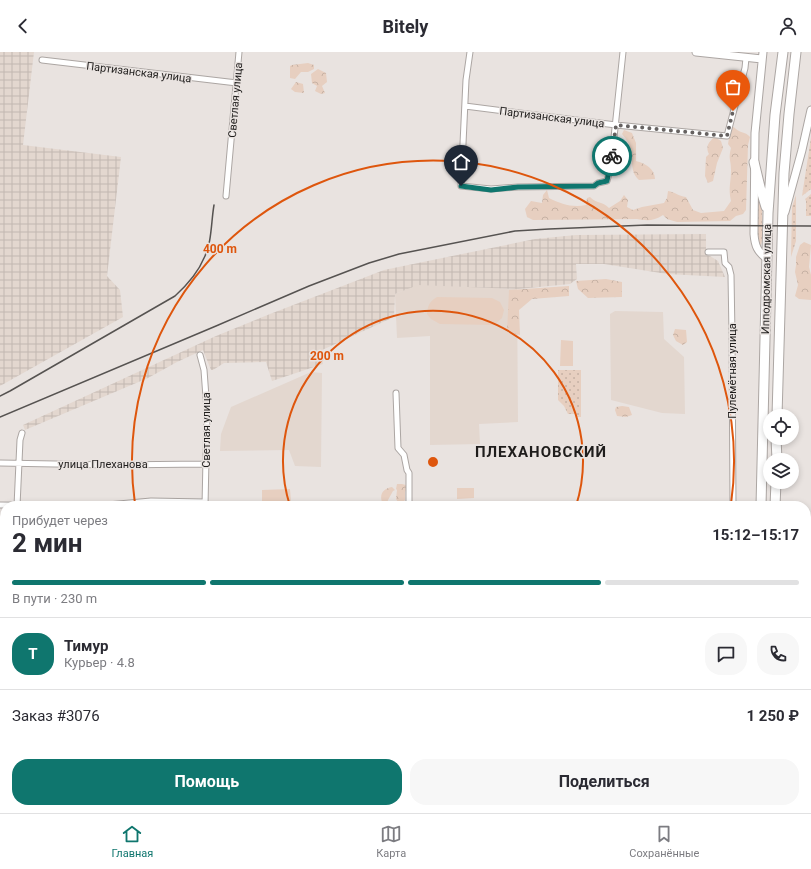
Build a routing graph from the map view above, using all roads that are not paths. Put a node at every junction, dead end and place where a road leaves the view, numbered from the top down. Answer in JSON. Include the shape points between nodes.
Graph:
{"nodes":[{"id":1,"x":239,"y":52,"type":"edge"},
{"id":2,"x":470,"y":52,"type":"edge"},
{"id":3,"x":623,"y":52,"type":"edge"},
{"id":4,"x":696,"y":52,"type":"edge"},
{"id":5,"x":783,"y":52,"type":"edge"},
{"id":6,"x":796,"y":52,"type":"edge"},
{"id":7,"x":763,"y":56,"type":"edge"},
{"id":8,"x":746,"y":58,"type":"junction"},
{"id":9,"x":42,"y":60,"type":"dead end"},
{"id":10,"x":237,"y":83,"type":"junction"},
{"id":11,"x":465,"y":106,"type":"junction"},
{"id":12,"x":811,"y":110,"type":"edge"},
{"id":13,"x":616,"y":125,"type":"junction"},
{"id":14,"x":754,"y":162,"type":"junction"},
{"id":15,"x":226,"y":196,"type":"dead end"},
{"id":16,"x":768,"y":213,"type":"junction"},
{"id":17,"x":783,"y":220,"type":"junction"},
{"id":18,"x":708,"y":252,"type":"dead end"},
{"id":19,"x":767,"y":259,"type":"junction"},
{"id":20,"x":200,"y":355,"type":"dead end"},
{"id":21,"x":396,"y":393,"type":"dead end"},
{"id":22,"x":777,"y":409,"type":"edge"},
{"id":23,"x":22,"y":433,"type":"dead end"},
{"id":24,"x":0,"y":463,"type":"edge"},
{"id":25,"x":19,"y":464,"type":"junction"},
{"id":26,"x":206,"y":464,"type":"junction"},
{"id":27,"x":776,"y":489,"type":"edge"},
{"id":28,"x":17,"y":501,"type":"edge"},
{"id":29,"x":205,"y":501,"type":"edge"},
{"id":30,"x":409,"y":501,"type":"edge"},
{"id":31,"x":733,"y":501,"type":"edge"},
{"id":32,"x":761,"y":501,"type":"edge"},
{"id":33,"x":775,"y":501,"type":"edge"}],
"edges":[{"from":1,"to":10,"type":"street","name":"Светлая улица"},
{"from":2,"to":11,"type":"street"},
{"from":3,"to":13,"type":"street"},
{"from":4,"to":8,"type":"street"},
{"from":5,"to":16,"type":"highway","name":"Ипподромская улица","via":[[775,115]]},
{"from":6,"to":17,"type":"highway","name":"Ипподромская улица","via":[[784,173]]},
{"from":7,"to":8,"type":"street"},
{"from":7,"to":14,"type":"street"},
{"from":8,"to":13,"type":"street","name":"Партизанская улица","via":[[727,136]]},
{"from":9,"to":10,"type":"street","name":"Партизанская улица"},
{"from":10,"to":15,"type":"street","name":"Светлая улица"},
{"from":11,"to":13,"type":"street","name":"Партизанская улица"},
{"from":11,"to":13,"type":"street","via":[[461,186],[491,190],[594,186],[607,181]]},
{"from":12,"to":17,"type":"street"},
{"from":14,"to":16,"type":"highway"},
{"from":14,"to":19,"type":"street","via":[[755,244],[760,254]]},
{"from":16,"to":19,"type":"highway","name":"Ипподромская улица"},
{"from":17,"to":22,"type":"highway","name":"Ипподромская улица"},
{"from":18,"to":31,"type":"street","name":"Пулемётная улица","via":[[724,252],[725,263],[731,275]]},
{"from":19,"to":32,"type":"highway","name":"Ипподромская улица"},
{"from":20,"to":26,"type":"street","name":"Светлая улица","via":[[204,370],[206,404]]},
{"from":21,"to":30,"type":"street","via":[[398,448],[404,455],[409,473]]},
{"from":23,"to":25,"type":"street"},
{"from":24,"to":25,"type":"street","name":"улица Плеханова"},
{"from":25,"to":26,"type":"street","name":"улица Плеханова"},
{"from":25,"to":28,"type":"street"},
{"from":26,"to":29,"type":"street","name":"Светлая улица"},
{"from":27,"to":33,"type":"highway"}]}
